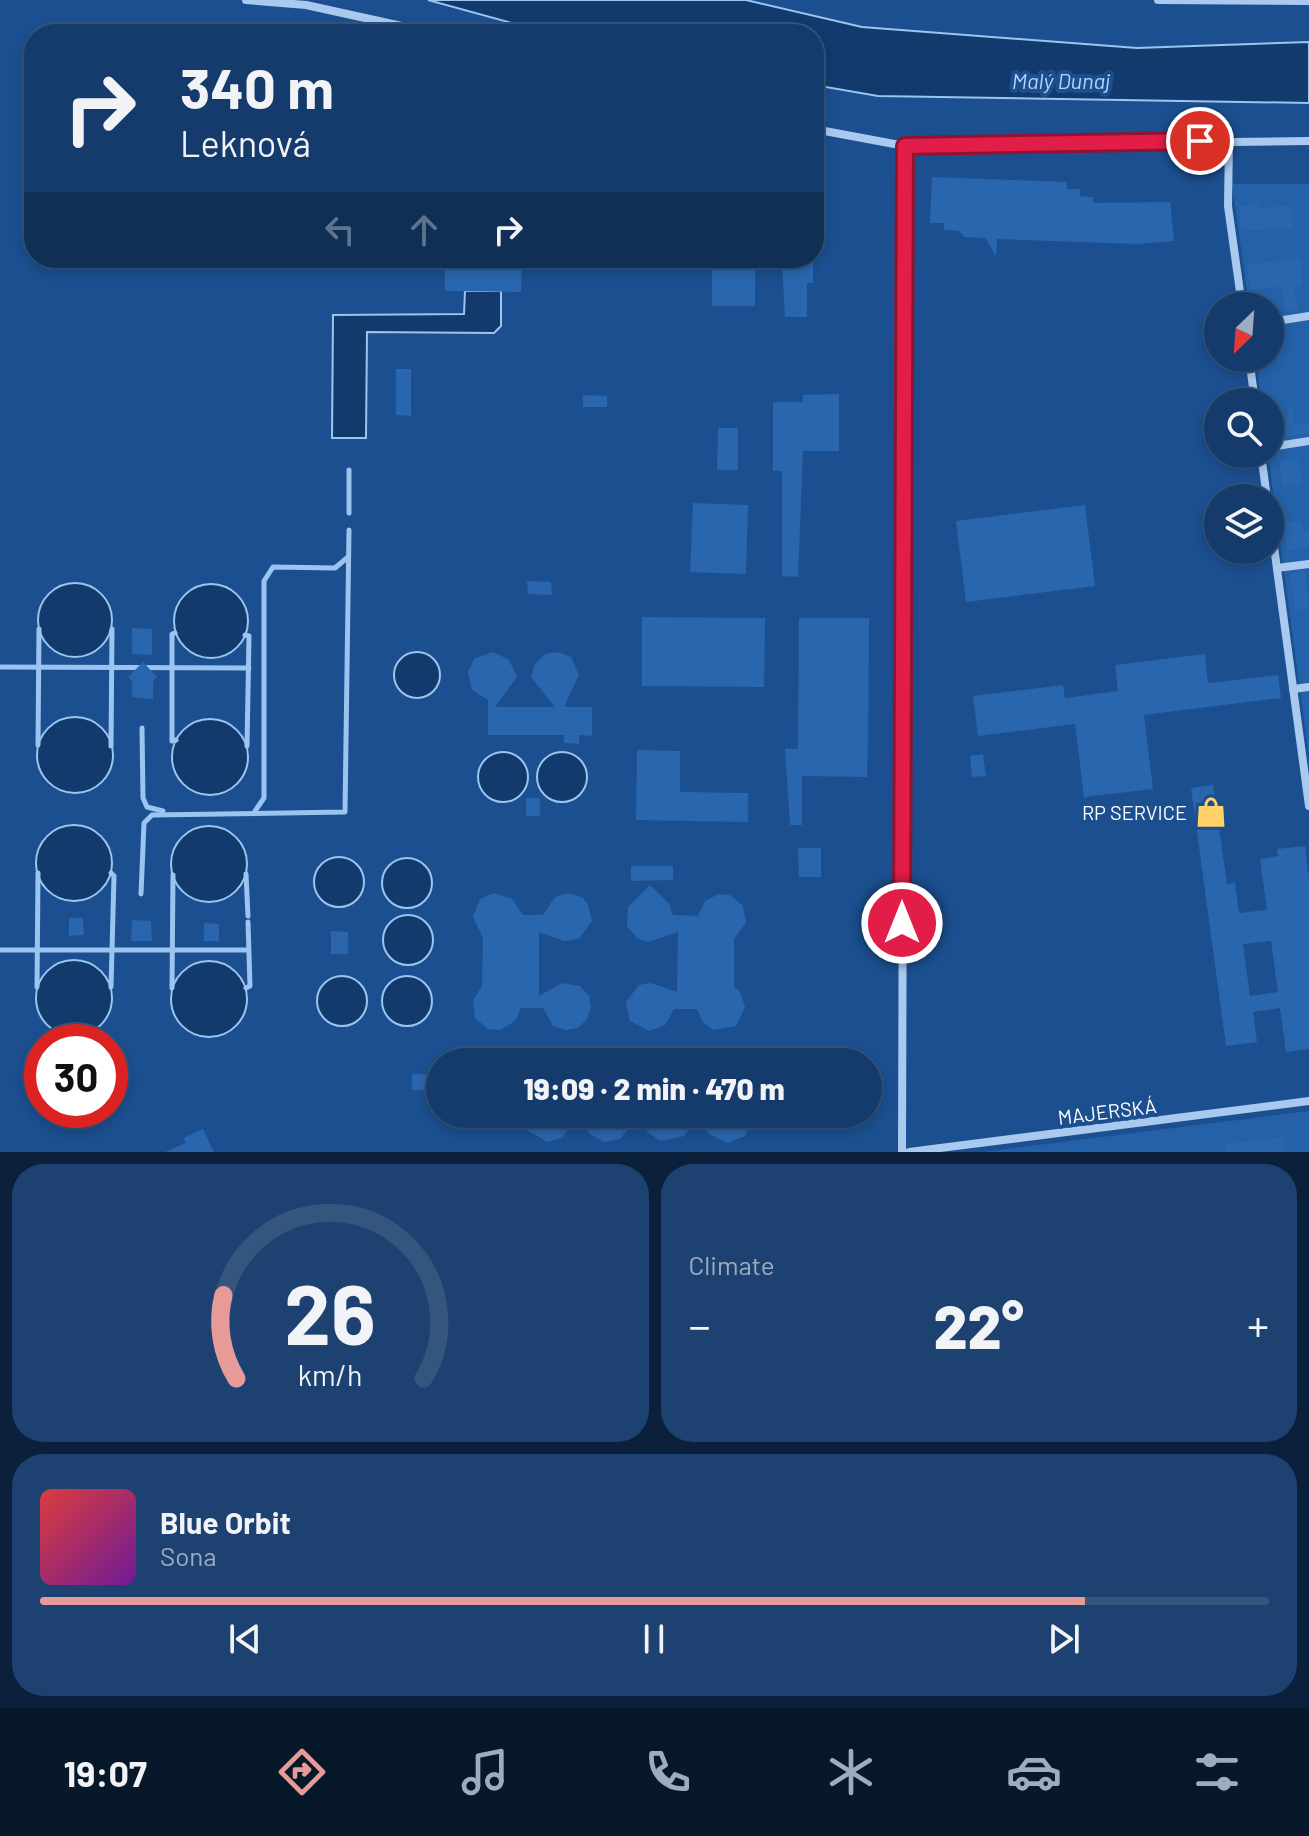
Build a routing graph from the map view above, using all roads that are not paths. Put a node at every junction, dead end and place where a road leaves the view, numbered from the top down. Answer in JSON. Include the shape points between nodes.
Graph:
{"nodes":[{"id":1,"x":246,"y":0,"type":"edge"},
{"id":2,"x":1158,"y":0,"type":"edge"},
{"id":3,"x":1230,"y":1,"type":"edge"},
{"id":4,"x":1309,"y":1,"type":"edge"},
{"id":5,"x":392,"y":24,"type":"edge"},
{"id":6,"x":824,"y":131,"type":"edge"},
{"id":7,"x":1229,"y":140,"type":"junction"},
{"id":8,"x":1309,"y":141,"type":"edge"},
{"id":9,"x":905,"y":146,"type":"junction"},
{"id":10,"x":1240,"y":292,"type":"edge"},
{"id":11,"x":1309,"y":316,"type":"edge"},
{"id":12,"x":1284,"y":320,"type":"edge"},
{"id":13,"x":1309,"y":441,"type":"edge"},
{"id":14,"x":1284,"y":445,"type":"edge"},
{"id":15,"x":1276,"y":564,"type":"edge"},
{"id":16,"x":1309,"y":564,"type":"edge"},
{"id":17,"x":1277,"y":568,"type":"junction"},
{"id":18,"x":1309,"y":687,"type":"edge"},
{"id":19,"x":1293,"y":689,"type":"junction"},
{"id":20,"x":1309,"y":806,"type":"edge"},
{"id":21,"x":1309,"y":1101,"type":"edge"},
{"id":22,"x":902,"y":1152,"type":"edge"},
{"id":23,"x":909,"y":1152,"type":"edge"}],
"edges":[{"from":1,"to":5,"type":"street","via":[[306,5]]},
{"from":2,"to":3,"type":"street"},
{"from":3,"to":4,"type":"street"},
{"from":6,"to":9,"type":"street"},
{"from":7,"to":8,"type":"street"},
{"from":7,"to":9,"type":"street"},
{"from":7,"to":10,"type":"street","via":[[1228,206]]},
{"from":9,"to":22,"type":"street"},
{"from":11,"to":12,"type":"street"},
{"from":13,"to":14,"type":"street"},
{"from":15,"to":17,"type":"street"},
{"from":16,"to":17,"type":"street"},
{"from":17,"to":19,"type":"street"},
{"from":18,"to":19,"type":"street"},
{"from":19,"to":20,"type":"street"},
{"from":21,"to":23,"type":"street","name":"MAJERSKÁ"}]}
